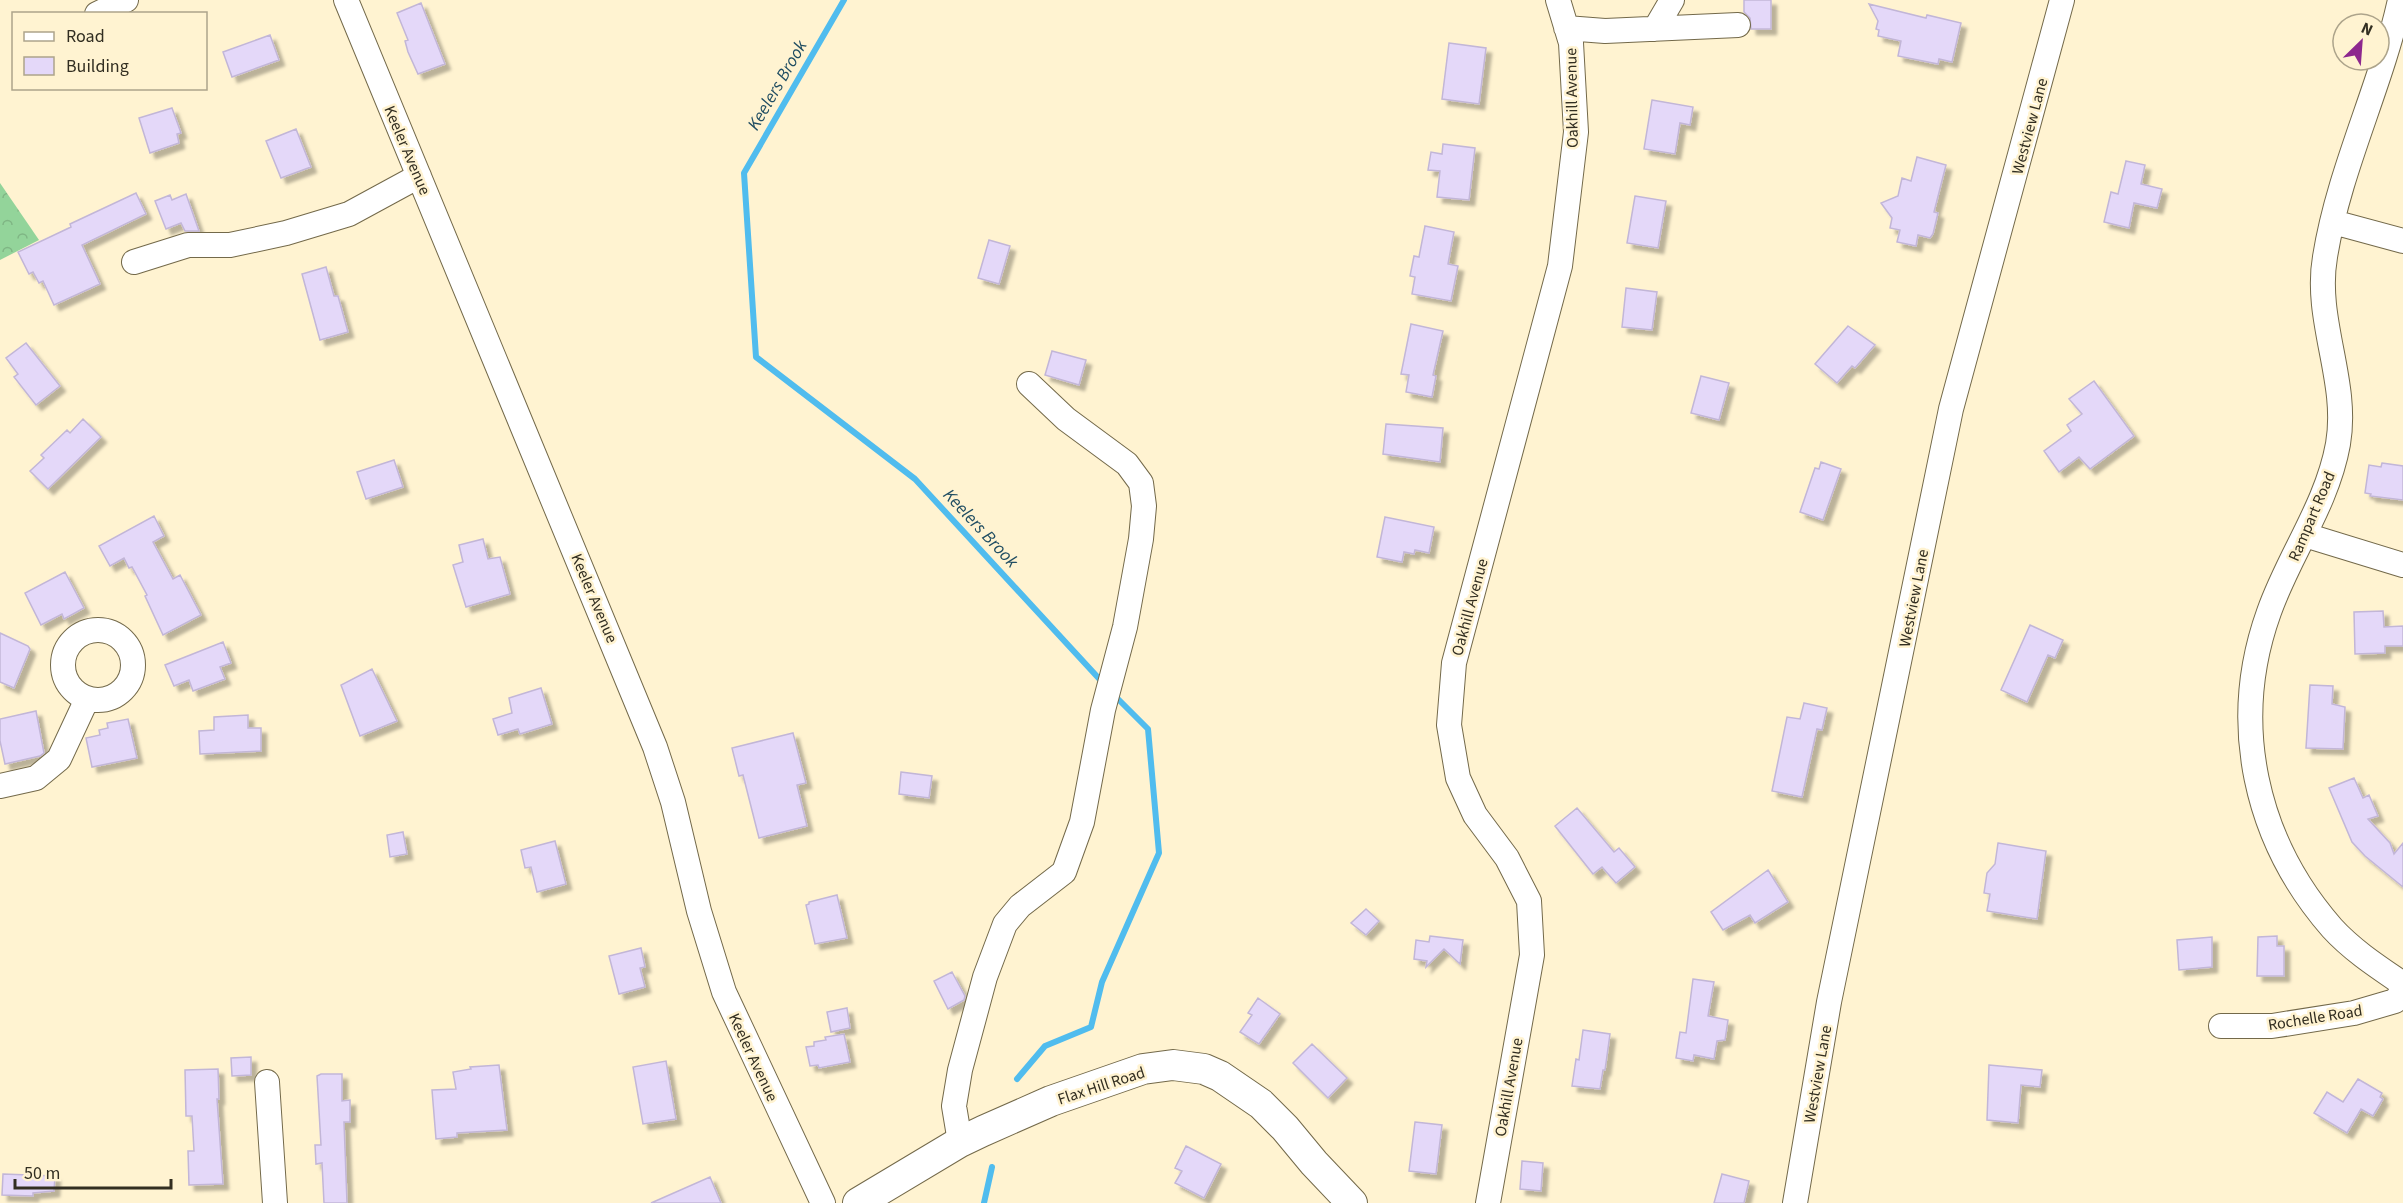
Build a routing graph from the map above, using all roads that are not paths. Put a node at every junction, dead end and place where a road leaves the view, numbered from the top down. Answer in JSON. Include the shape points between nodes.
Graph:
{"nodes":[{"id":1,"x":126,"y":0,"type":"edge"},
{"id":2,"x":346,"y":0,"type":"edge"},
{"id":3,"x":1558,"y":0,"type":"edge"},
{"id":4,"x":1672,"y":0,"type":"edge"},
{"id":5,"x":2062,"y":0,"type":"edge"},
{"id":6,"x":2400,"y":0,"type":"edge"},
{"id":7,"x":101,"y":12,"type":"edge"},
{"id":8,"x":1738,"y":25,"type":"dead end"},
{"id":9,"x":1566,"y":28,"type":"junction"},
{"id":10,"x":1655,"y":29,"type":"junction"},
{"id":11,"x":419,"y":176,"type":"junction"},
{"id":12,"x":2333,"y":222,"type":"junction"},
{"id":13,"x":2403,"y":241,"type":"edge"},
{"id":14,"x":134,"y":262,"type":"dead end"},
{"id":15,"x":1029,"y":384,"type":"dead end"},
{"id":16,"x":2305,"y":535,"type":"junction"},
{"id":17,"x":2403,"y":565,"type":"edge"},
{"id":18,"x":87,"y":699,"type":"dead end"},
{"id":19,"x":0,"y":786,"type":"edge"},
{"id":20,"x":2403,"y":984,"type":"edge"},
{"id":21,"x":2403,"y":991,"type":"edge"},
{"id":22,"x":2222,"y":1026,"type":"dead end"},
{"id":23,"x":267,"y":1082,"type":"dead end"},
{"id":24,"x":960,"y":1142,"type":"junction"},
{"id":25,"x":275,"y":1203,"type":"edge"},
{"id":26,"x":823,"y":1203,"type":"edge"},
{"id":27,"x":858,"y":1203,"type":"edge"},
{"id":28,"x":1352,"y":1203,"type":"edge"},
{"id":29,"x":1488,"y":1203,"type":"edge"},
{"id":30,"x":1795,"y":1203,"type":"edge"}],
"edges":[{"from":1,"to":7,"type":"street"},
{"from":2,"to":11,"type":"street","name":"Keeler Avenue"},
{"from":3,"to":9,"type":"street","name":"Oakhill Avenue"},
{"from":4,"to":10,"type":"street"},
{"from":5,"to":30,"type":"street","name":"Westview Lane","via":[[1951,409],[1829,1002]]},
{"from":6,"to":12,"type":"street","name":"Rampart Road"},
{"from":8,"to":10,"type":"street"},
{"from":9,"to":10,"type":"street"},
{"from":9,"to":29,"type":"street","name":"Oakhill Avenue","via":[[1571,43],[1576,132],[1560,266],[1454,663],[1449,725],[1458,778],[1475,815],[1507,858],[1529,901],[1532,955]]},
{"from":11,"to":14,"type":"street","via":[[349,214],[286,233],[230,244],[188,245]]},
{"from":11,"to":26,"type":"street","name":"Keeler Avenue","via":[[655,747],[724,992]]},
{"from":12,"to":13,"type":"street"},
{"from":12,"to":16,"type":"street","name":"Rampart Road","via":[[2322,283],[2340,426],[2327,484]]},
{"from":15,"to":24,"type":"street","via":[[1127,464],[1141,483],[1144,506],[1141,538],[1082,822],[1064,872],[1020,906],[1005,924],[985,977],[960,1070],[954,1106]]},
{"from":16,"to":17,"type":"street"},
{"from":16,"to":20,"type":"street","name":"Rampart Road","via":[[2269,611],[2255,665],[2250,723],[2257,787],[2279,847],[2318,910],[2352,947]]},
{"from":18,"to":19,"type":"street","via":[[59,759],[36,778]]},
{"from":21,"to":22,"type":"street","name":"Rochelle Road","via":[[2395,1001],[2354,1013],[2272,1026]]},
{"from":23,"to":25,"type":"street"},
{"from":24,"to":27,"type":"main road","name":"Flax Hill Road"},
{"from":24,"to":28,"type":"main road","name":"Flax Hill Road","via":[[1052,1101],[1143,1070],[1189,1066],[1220,1076],[1261,1104]]}]}
